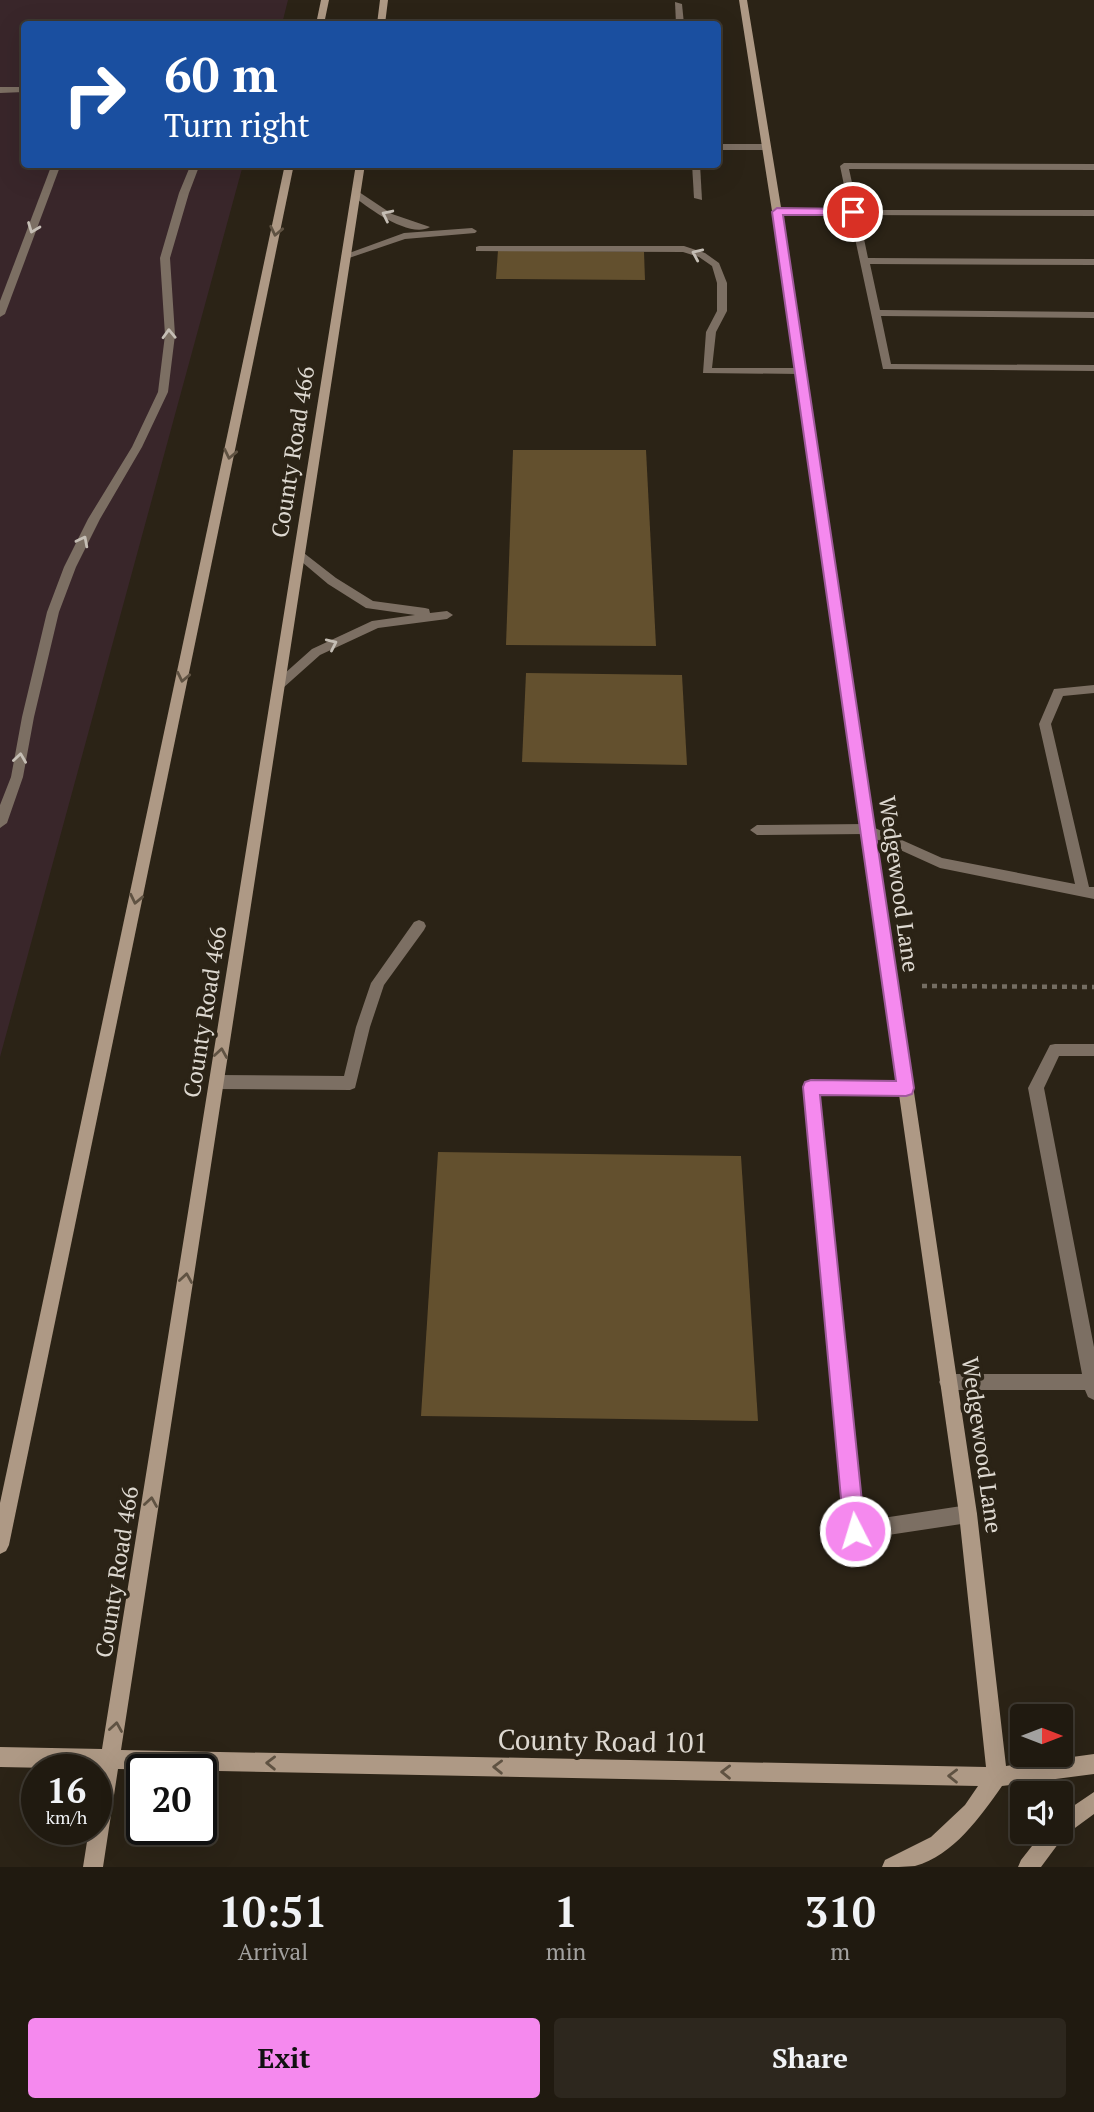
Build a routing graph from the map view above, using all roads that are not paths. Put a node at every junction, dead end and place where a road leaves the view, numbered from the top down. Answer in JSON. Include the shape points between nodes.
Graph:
{"nodes":[{"id":1,"x":325,"y":0,"type":"edge"},
{"id":2,"x":384,"y":0,"type":"edge"},
{"id":3,"x":743,"y":0,"type":"edge"},
{"id":4,"x":678,"y":4,"type":"dead end"},
{"id":5,"x":321,"y":21,"type":"edge"},
{"id":6,"x":381,"y":21,"type":"edge"},
{"id":7,"x":680,"y":21,"type":"edge"},
{"id":8,"x":0,"y":90,"type":"edge"},
{"id":9,"x":21,"y":90,"type":"edge"},
{"id":10,"x":721,"y":147,"type":"edge"},
{"id":11,"x":767,"y":147,"type":"junction"},
{"id":12,"x":1094,"y":167,"type":"edge"},
{"id":13,"x":55,"y":168,"type":"edge"},
{"id":14,"x":194,"y":168,"type":"edge"},
{"id":15,"x":289,"y":168,"type":"edge"},
{"id":16,"x":359,"y":168,"type":"edge"},
{"id":17,"x":696,"y":168,"type":"edge"},
{"id":18,"x":356,"y":194,"type":"junction"},
{"id":19,"x":699,"y":198,"type":"dead end"},
{"id":20,"x":777,"y":212,"type":"junction"},
{"id":21,"x":853,"y":212,"type":"junction"},
{"id":22,"x":1094,"y":213,"type":"edge"},
{"id":23,"x":479,"y":248,"type":"dead end"},
{"id":24,"x":346,"y":256,"type":"junction"},
{"id":25,"x":864,"y":261,"type":"junction"},
{"id":26,"x":1094,"y":262,"type":"edge"},
{"id":27,"x":876,"y":313,"type":"junction"},
{"id":28,"x":0,"y":314,"type":"edge"},
{"id":29,"x":1094,"y":315,"type":"edge"},
{"id":30,"x":1094,"y":368,"type":"edge"},
{"id":31,"x":800,"y":371,"type":"junction"},
{"id":32,"x":300,"y":554,"type":"junction"},
{"id":33,"x":279,"y":685,"type":"junction"},
{"id":34,"x":1094,"y":689,"type":"edge"},
{"id":35,"x":0,"y":823,"type":"edge"},
{"id":36,"x":866,"y":829,"type":"junction"},
{"id":37,"x":757,"y":830,"type":"dead end"},
{"id":38,"x":1089,"y":892,"type":"edge"},
{"id":39,"x":419,"y":926,"type":"dead end"},
{"id":40,"x":1094,"y":1050,"type":"edge"},
{"id":41,"x":217,"y":1082,"type":"junction"},
{"id":42,"x":906,"y":1088,"type":"junction"},
{"id":43,"x":948,"y":1382,"type":"junction"},
{"id":44,"x":1093,"y":1385,"type":"edge"},
{"id":45,"x":968,"y":1514,"type":"junction"},
{"id":46,"x":0,"y":1545,"type":"edge"},
{"id":47,"x":111,"y":1754,"type":"edge"},
{"id":48,"x":0,"y":1758,"type":"edge"},
{"id":49,"x":21,"y":1758,"type":"edge"},
{"id":50,"x":112,"y":1760,"type":"edge"},
{"id":51,"x":1094,"y":1764,"type":"edge"},
{"id":52,"x":998,"y":1777,"type":"junction"},
{"id":53,"x":1094,"y":1802,"type":"edge"},
{"id":54,"x":1073,"y":1818,"type":"edge"},
{"id":55,"x":1046,"y":1844,"type":"edge"},
{"id":56,"x":96,"y":1845,"type":"edge"},
{"id":57,"x":93,"y":1867,"type":"edge"},
{"id":58,"x":892,"y":1867,"type":"edge"},
{"id":59,"x":1028,"y":1867,"type":"edge"}],
"edges":[{"from":1,"to":5,"type":"main road"},
{"from":2,"to":6,"type":"main road"},
{"from":3,"to":11,"type":"main road","name":"Wedgewood Lane"},
{"from":4,"to":7,"type":"lane"},
{"from":8,"to":9,"type":"lane"},
{"from":10,"to":11,"type":"lane"},
{"from":11,"to":20,"type":"main road","name":"Wedgewood Lane"},
{"from":12,"to":21,"type":"lane","via":[[844,166]]},
{"from":13,"to":28,"type":"lane","one_way":true},
{"from":35,"to":14,"type":"lane","one_way":true,"via":[[17,777],[53,612],[94,519],[163,393],[170,335],[165,258]]},
{"from":15,"to":46,"type":"main road","one_way":true},
{"from":16,"to":18,"type":"main road","name":"County Road 466"},
{"from":17,"to":19,"type":"lane"},
{"from":18,"to":24,"type":"main road","name":"County Road 466"},
{"from":24,"to":18,"type":"lane","one_way":true,"via":[[404,236],[472,231],[409,226],[377,211]]},
{"from":20,"to":21,"type":"lane"},
{"from":20,"to":31,"type":"main road","name":"Wedgewood Lane"},
{"from":21,"to":22,"type":"lane"},
{"from":21,"to":25,"type":"lane"},
{"from":31,"to":23,"type":"lane","one_way":true,"via":[[707,371],[711,332],[722,311],[722,283],[716,265],[684,248]]},
{"from":24,"to":32,"type":"main road","name":"County Road 466"},
{"from":25,"to":26,"type":"lane"},
{"from":25,"to":27,"type":"lane"},
{"from":27,"to":29,"type":"lane"},
{"from":27,"to":30,"type":"lane","via":[[887,367]]},
{"from":31,"to":36,"type":"main road","name":"Wedgewood Lane"},
{"from":32,"to":33,"type":"main road","name":"County Road 466"},
{"from":33,"to":32,"type":"lane","one_way":true,"via":[[316,652],[376,624],[447,615],[370,605]]},
{"from":41,"to":33,"type":"main road","name":"County Road 466","one_way":true},
{"from":34,"to":38,"type":"lane","via":[[1058,692],[1045,724]]},
{"from":36,"to":37,"type":"lane"},
{"from":36,"to":38,"type":"lane","via":[[940,863]]},
{"from":36,"to":42,"type":"main road","name":"Wedgewood Lane"},
{"from":39,"to":41,"type":"lane","via":[[378,983],[350,1083]]},
{"from":40,"to":44,"type":"lane","via":[[1055,1050],[1036,1088]]},
{"from":47,"to":41,"type":"main road","name":"County Road 466","one_way":true},
{"from":42,"to":43,"type":"main road","name":"Wedgewood Lane"},
{"from":42,"to":45,"type":"lane","via":[[811,1087],[855,1531]]},
{"from":43,"to":44,"type":"lane"},
{"from":43,"to":45,"type":"main road","name":"Wedgewood Lane"},
{"from":45,"to":52,"type":"main road","name":"Wedgewood Lane"},
{"from":48,"to":49,"type":"main road","name":"County Road 101"},
{"from":52,"to":50,"type":"main road","name":"County Road 101","one_way":true},
{"from":51,"to":52,"type":"main road","name":"County Road 101"},
{"from":52,"to":58,"type":"main road","via":[[972,1812],[937,1844]]},
{"from":53,"to":54,"type":"main road"},
{"from":55,"to":59,"type":"main road"},
{"from":56,"to":57,"type":"main road","name":"County Road 466"}]}
